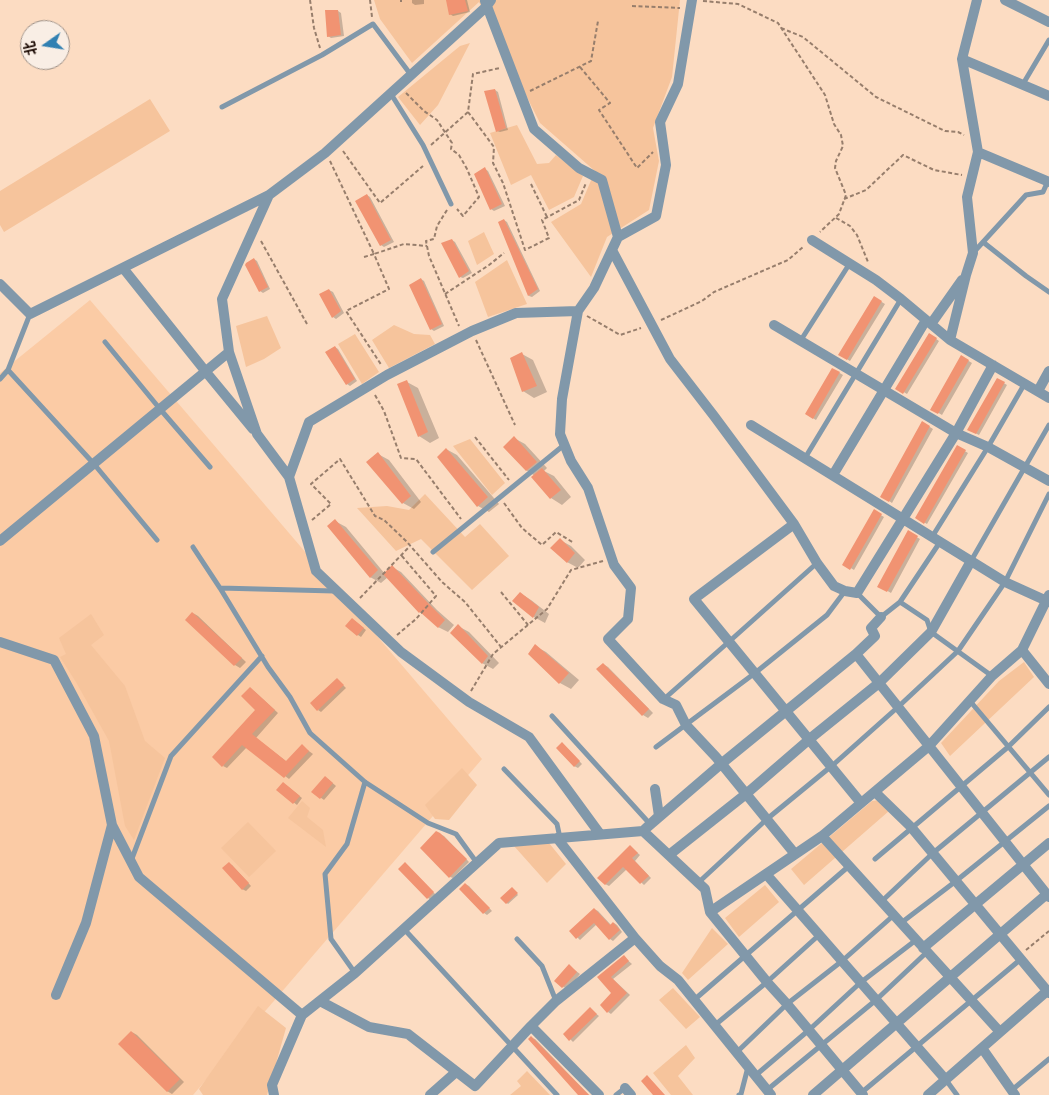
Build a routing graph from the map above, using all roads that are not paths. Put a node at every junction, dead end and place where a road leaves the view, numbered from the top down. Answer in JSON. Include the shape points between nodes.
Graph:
{"nodes":[{"id":1,"x":977,"y":0,"type":"edge"},
{"id":2,"x":1005,"y":0,"type":"edge"},
{"id":3,"x":487,"y":2,"type":"edge"},
{"id":4,"x":692,"y":3,"type":"edge"},
{"id":5,"x":1049,"y":22,"type":"edge"},
{"id":6,"x":1049,"y":40,"type":"edge"},
{"id":7,"x":962,"y":58,"type":"junction"},
{"id":8,"x":411,"y":75,"type":"junction"},
{"id":9,"x":1022,"y":85,"type":"junction"},
{"id":10,"x":390,"y":94,"type":"junction"},
{"id":11,"x":1049,"y":96,"type":"edge"},
{"id":12,"x":222,"y":107,"type":"dead end"},
{"id":13,"x":978,"y":152,"type":"junction"},
{"id":14,"x":1048,"y":182,"type":"edge"},
{"id":15,"x":269,"y":195,"type":"junction"},
{"id":16,"x":451,"y":204,"type":"dead end"},
{"id":17,"x":618,"y":237,"type":"junction"},
{"id":18,"x":812,"y":240,"type":"road end"},
{"id":19,"x":983,"y":242,"type":"junction"},
{"id":20,"x":612,"y":250,"type":"junction"},
{"id":21,"x":973,"y":253,"type":"junction"},
{"id":22,"x":850,"y":263,"type":"junction"},
{"id":23,"x":123,"y":268,"type":"junction"},
{"id":24,"x":966,"y":275,"type":"junction"},
{"id":25,"x":0,"y":284,"type":"edge"},
{"id":26,"x":1049,"y":292,"type":"edge"},
{"id":27,"x":901,"y":299,"type":"junction"},
{"id":28,"x":578,"y":311,"type":"junction"},
{"id":29,"x":30,"y":314,"type":"junction"},
{"id":30,"x":929,"y":322,"type":"junction"},
{"id":31,"x":774,"y":325,"type":"dead end"},
{"id":32,"x":950,"y":340,"type":"junction"},
{"id":33,"x":800,"y":341,"type":"junction"},
{"id":34,"x":105,"y":342,"type":"dead end"},
{"id":35,"x":229,"y":352,"type":"junction"},
{"id":36,"x":993,"y":365,"type":"junction"},
{"id":37,"x":8,"y":370,"type":"junction"},
{"id":38,"x":1049,"y":370,"type":"edge"},
{"id":39,"x":206,"y":372,"type":"junction"},
{"id":40,"x":857,"y":374,"type":"junction"},
{"id":41,"x":0,"y":379,"type":"edge"},
{"id":42,"x":1025,"y":383,"type":"junction"},
{"id":43,"x":884,"y":390,"type":"junction"},
{"id":44,"x":1038,"y":391,"type":"junction"},
{"id":45,"x":1049,"y":398,"type":"edge"},
{"id":46,"x":160,"y":409,"type":"junction"},
{"id":47,"x":751,"y":425,"type":"dead end"},
{"id":48,"x":1049,"y":425,"type":"edge"},
{"id":49,"x":956,"y":433,"type":"junction"},
{"id":50,"x":257,"y":434,"type":"junction"},
{"id":51,"x":564,"y":444,"type":"junction"},
{"id":52,"x":988,"y":447,"type":"junction"},
{"id":53,"x":805,"y":459,"type":"junction"},
{"id":54,"x":94,"y":464,"type":"junction"},
{"id":55,"x":210,"y":467,"type":"dead end"},
{"id":56,"x":1025,"y":467,"type":"junction"},
{"id":57,"x":289,"y":476,"type":"junction"},
{"id":58,"x":832,"y":476,"type":"junction"},
{"id":59,"x":1049,"y":481,"type":"edge"},
{"id":60,"x":1049,"y":494,"type":"edge"},
{"id":61,"x":903,"y":519,"type":"junction"},
{"id":62,"x":794,"y":524,"type":"junction"},
{"id":63,"x":936,"y":539,"type":"junction"},
{"id":64,"x":157,"y":540,"type":"dead end"},
{"id":65,"x":0,"y":541,"type":"edge"},
{"id":66,"x":193,"y":547,"type":"dead end"},
{"id":67,"x":433,"y":552,"type":"dead end"},
{"id":68,"x":971,"y":561,"type":"junction"},
{"id":69,"x":817,"y":563,"type":"junction"},
{"id":70,"x":1006,"y":582,"type":"junction"},
{"id":71,"x":220,"y":588,"type":"junction"},
{"id":72,"x":337,"y":591,"type":"junction"},
{"id":73,"x":845,"y":591,"type":"junction"},
{"id":74,"x":857,"y":593,"type":"junction"},
{"id":75,"x":1048,"y":599,"type":"edge"},
{"id":76,"x":900,"y":602,"type":"junction"},
{"id":77,"x":881,"y":617,"type":"junction"},
{"id":78,"x":931,"y":632,"type":"junction"},
{"id":79,"x":0,"y":642,"type":"edge"},
{"id":80,"x":729,"y":642,"type":"junction"},
{"id":81,"x":1022,"y":650,"type":"junction"},
{"id":82,"x":958,"y":651,"type":"junction"},
{"id":83,"x":856,"y":654,"type":"junction"},
{"id":84,"x":262,"y":656,"type":"junction"},
{"id":85,"x":755,"y":673,"type":"junction"},
{"id":86,"x":992,"y":676,"type":"junction"},
{"id":87,"x":879,"y":683,"type":"junction"},
{"id":88,"x":1049,"y":684,"type":"edge"},
{"id":89,"x":663,"y":699,"type":"junction"},
{"id":90,"x":970,"y":701,"type":"junction"},
{"id":91,"x":898,"y":707,"type":"junction"},
{"id":92,"x":1049,"y":707,"type":"edge"},
{"id":93,"x":785,"y":711,"type":"junction"},
{"id":94,"x":552,"y":716,"type":"dead end"},
{"id":95,"x":686,"y":725,"type":"junction"},
{"id":96,"x":809,"y":740,"type":"junction"},
{"id":97,"x":929,"y":746,"type":"junction"},
{"id":98,"x":656,"y":747,"type":"dead end"},
{"id":99,"x":1008,"y":747,"type":"junction"},
{"id":100,"x":1049,"y":757,"type":"edge"},
{"id":101,"x":721,"y":764,"type":"junction"},
{"id":102,"x":831,"y":766,"type":"junction"},
{"id":103,"x":504,"y":769,"type":"dead end"},
{"id":104,"x":1030,"y":773,"type":"junction"},
{"id":105,"x":365,"y":782,"type":"junction"},
{"id":106,"x":961,"y":786,"type":"junction"},
{"id":107,"x":655,"y":789,"type":"dead end"},
{"id":108,"x":875,"y":792,"type":"junction"},
{"id":109,"x":746,"y":794,"type":"junction"},
{"id":110,"x":1049,"y":795,"type":"edge"},
{"id":111,"x":861,"y":803,"type":"junction"},
{"id":112,"x":1049,"y":806,"type":"edge"},
{"id":113,"x":982,"y":813,"type":"junction"},
{"id":114,"x":767,"y":819,"type":"junction"},
{"id":115,"x":112,"y":825,"type":"junction"},
{"id":116,"x":647,"y":827,"type":"junction"},
{"id":117,"x":911,"y":827,"type":"junction"},
{"id":118,"x":600,"y":834,"type":"junction"},
{"id":119,"x":822,"y":836,"type":"junction"},
{"id":120,"x":558,"y":838,"type":"junction"},
{"id":121,"x":1005,"y":841,"type":"junction"},
{"id":122,"x":1049,"y":843,"type":"edge"},
{"id":123,"x":933,"y":853,"type":"junction"},
{"id":124,"x":795,"y":854,"type":"junction"},
{"id":125,"x":669,"y":855,"type":"junction"},
{"id":126,"x":874,"y":859,"type":"dead end"},
{"id":127,"x":131,"y":862,"type":"junction"},
{"id":128,"x":477,"y":863,"type":"junction"},
{"id":129,"x":1024,"y":865,"type":"junction"},
{"id":130,"x":849,"y":866,"type":"junction"},
{"id":131,"x":766,"y":874,"type":"junction"},
{"id":132,"x":956,"y":881,"type":"junction"},
{"id":133,"x":698,"y":883,"type":"junction"},
{"id":134,"x":1047,"y":892,"type":"edge"},
{"id":135,"x":882,"y":901,"type":"junction"},
{"id":136,"x":976,"y":905,"type":"junction"},
{"id":137,"x":797,"y":911,"type":"junction"},
{"id":138,"x":710,"y":912,"type":"junction"},
{"id":139,"x":897,"y":919,"type":"junction"},
{"id":140,"x":404,"y":929,"type":"junction"},
{"id":141,"x":819,"y":935,"type":"junction"},
{"id":142,"x":1001,"y":935,"type":"junction"},
{"id":143,"x":636,"y":938,"type":"junction"},
{"id":144,"x":516,"y":939,"type":"dead end"},
{"id":145,"x":922,"y":947,"type":"junction"},
{"id":146,"x":745,"y":956,"type":"junction"},
{"id":147,"x":1020,"y":958,"type":"junction"},
{"id":148,"x":842,"y":961,"type":"junction"},
{"id":149,"x":355,"y":973,"type":"junction"},
{"id":150,"x":950,"y":977,"type":"junction"},
{"id":151,"x":767,"y":982,"type":"junction"},
{"id":152,"x":860,"y":983,"type":"junction"},
{"id":153,"x":1048,"y":992,"type":"edge"},
{"id":154,"x":56,"y":995,"type":"dead end"},
{"id":155,"x":694,"y":1000,"type":"junction"},
{"id":156,"x":876,"y":1000,"type":"junction"},
{"id":157,"x":320,"y":1001,"type":"junction"},
{"id":158,"x":556,"y":1001,"type":"junction"},
{"id":159,"x":971,"y":1001,"type":"junction"},
{"id":160,"x":787,"y":1004,"type":"junction"},
{"id":161,"x":302,"y":1015,"type":"junction"},
{"id":162,"x":896,"y":1023,"type":"junction"},
{"id":163,"x":715,"y":1025,"type":"junction"},
{"id":164,"x":531,"y":1026,"type":"junction"},
{"id":165,"x":809,"y":1030,"type":"junction"},
{"id":166,"x":1000,"y":1032,"type":"junction"},
{"id":167,"x":512,"y":1046,"type":"junction"},
{"id":168,"x":822,"y":1046,"type":"junction"},
{"id":169,"x":917,"y":1047,"type":"junction"},
{"id":170,"x":982,"y":1048,"type":"junction"},
{"id":171,"x":737,"y":1052,"type":"junction"},
{"id":172,"x":1049,"y":1059,"type":"edge"},
{"id":173,"x":748,"y":1066,"type":"junction"},
{"id":174,"x":842,"y":1069,"type":"junction"},
{"id":175,"x":456,"y":1072,"type":"junction"},
{"id":176,"x":756,"y":1075,"type":"junction"},
{"id":177,"x":946,"y":1080,"type":"junction"},
{"id":178,"x":478,"y":1091,"type":"edge"},
{"id":179,"x":628,"y":1091,"type":"edge"},
{"id":180,"x":769,"y":1092,"type":"edge"},
{"id":181,"x":1013,"y":1093,"type":"edge"},
{"id":182,"x":862,"y":1094,"type":"edge"},
{"id":183,"x":274,"y":1095,"type":"edge"},
{"id":184,"x":430,"y":1095,"type":"edge"},
{"id":185,"x":556,"y":1095,"type":"edge"},
{"id":186,"x":599,"y":1095,"type":"edge"},
{"id":187,"x":616,"y":1095,"type":"edge"},
{"id":188,"x":739,"y":1095,"type":"edge"},
{"id":189,"x":813,"y":1095,"type":"edge"},
{"id":190,"x":928,"y":1095,"type":"edge"},
{"id":191,"x":957,"y":1095,"type":"edge"}],
"edges":[{"from":1,"to":7,"type":"street"},
{"from":2,"to":5,"type":"street"},
{"from":3,"to":8,"type":"street"},
{"from":3,"to":17,"type":"street","via":[[534,129],[579,168],[602,180]]},
{"from":4,"to":17,"type":"street","via":[[678,84],[660,122],[666,165],[656,216]]},
{"from":6,"to":9,"type":"lane"},
{"from":7,"to":9,"type":"street"},
{"from":7,"to":13,"type":"street"},
{"from":8,"to":10,"type":"street"},
{"from":8,"to":12,"type":"lane","via":[[373,24],[322,55]]},
{"from":9,"to":11,"type":"street"},
{"from":10,"to":15,"type":"street","via":[[337,142]]},
{"from":10,"to":16,"type":"lane","via":[[426,149]]},
{"from":13,"to":14,"type":"street"},
{"from":13,"to":21,"type":"street","via":[[967,197]]},
{"from":14,"to":19,"type":"lane","via":[[1043,192],[1026,195]]},
{"from":15,"to":23,"type":"street"},
{"from":15,"to":35,"type":"street","via":[[222,299]]},
{"from":17,"to":20,"type":"street"},
{"from":18,"to":22,"type":"street"},
{"from":19,"to":21,"type":"lane"},
{"from":19,"to":26,"type":"lane"},
{"from":20,"to":28,"type":"street","via":[[594,288]]},
{"from":20,"to":62,"type":"street","via":[[670,359]]},
{"from":21,"to":24,"type":"street"},
{"from":22,"to":27,"type":"street"},
{"from":22,"to":33,"type":"lane"},
{"from":23,"to":29,"type":"street"},
{"from":23,"to":39,"type":"street"},
{"from":24,"to":30,"type":"street"},
{"from":24,"to":32,"type":"street"},
{"from":25,"to":29,"type":"street"},
{"from":27,"to":30,"type":"street"},
{"from":27,"to":40,"type":"lane"},
{"from":28,"to":51,"type":"street","via":[[562,399],[560,434]]},
{"from":28,"to":57,"type":"street","via":[[516,313],[472,331],[387,375],[309,422]]},
{"from":29,"to":37,"type":"lane"},
{"from":30,"to":32,"type":"street"},
{"from":30,"to":43,"type":"street"},
{"from":31,"to":33,"type":"street"},
{"from":32,"to":36,"type":"street"},
{"from":33,"to":40,"type":"street"},
{"from":34,"to":46,"type":"lane"},
{"from":35,"to":39,"type":"street"},
{"from":35,"to":50,"type":"street"},
{"from":36,"to":42,"type":"street"},
{"from":36,"to":49,"type":"street"},
{"from":37,"to":41,"type":"lane"},
{"from":37,"to":54,"type":"lane"},
{"from":38,"to":44,"type":"street"},
{"from":39,"to":46,"type":"street"},
{"from":39,"to":50,"type":"street"},
{"from":40,"to":43,"type":"street"},
{"from":40,"to":53,"type":"lane"},
{"from":42,"to":44,"type":"street"},
{"from":42,"to":52,"type":"lane"},
{"from":43,"to":49,"type":"street"},
{"from":43,"to":58,"type":"street"},
{"from":44,"to":45,"type":"street"},
{"from":46,"to":54,"type":"street"},
{"from":46,"to":55,"type":"lane"},
{"from":47,"to":53,"type":"street"},
{"from":48,"to":56,"type":"lane"},
{"from":49,"to":52,"type":"street"},
{"from":49,"to":61,"type":"street"},
{"from":50,"to":57,"type":"street"},
{"from":51,"to":67,"type":"lane"},
{"from":51,"to":89,"type":"street","via":[[588,488],[614,565],[631,588],[628,620],[608,638]]},
{"from":52,"to":56,"type":"street"},
{"from":52,"to":63,"type":"lane"},
{"from":53,"to":58,"type":"street"},
{"from":54,"to":64,"type":"lane"},
{"from":54,"to":65,"type":"street"},
{"from":56,"to":59,"type":"street"},
{"from":56,"to":68,"type":"lane"},
{"from":57,"to":72,"type":"street","via":[[316,571]]},
{"from":58,"to":61,"type":"street"},
{"from":60,"to":70,"type":"lane"},
{"from":61,"to":63,"type":"street"},
{"from":61,"to":74,"type":"street"},
{"from":62,"to":69,"type":"street"},
{"from":62,"to":80,"type":"street","via":[[694,600]]},
{"from":63,"to":68,"type":"street"},
{"from":63,"to":76,"type":"lane"},
{"from":66,"to":71,"type":"lane"},
{"from":68,"to":70,"type":"street"},
{"from":68,"to":78,"type":"street"},
{"from":69,"to":73,"type":"street","via":[[834,586]]},
{"from":69,"to":80,"type":"lane"},
{"from":70,"to":75,"type":"street"},
{"from":70,"to":82,"type":"lane"},
{"from":71,"to":72,"type":"lane"},
{"from":71,"to":84,"type":"lane"},
{"from":72,"to":118,"type":"street","via":[[401,652],[466,700],[529,737]]},
{"from":73,"to":74,"type":"street"},
{"from":73,"to":85,"type":"lane","via":[[827,615]]},
{"from":74,"to":77,"type":"lane"},
{"from":75,"to":81,"type":"street"},
{"from":76,"to":77,"type":"lane"},
{"from":76,"to":78,"type":"lane","via":[[926,620]]},
{"from":77,"to":83,"type":"street","via":[[872,628],[875,636]]},
{"from":78,"to":82,"type":"lane"},
{"from":78,"to":87,"type":"street"},
{"from":79,"to":115,"type":"street","via":[[54,660],[94,736]]},
{"from":80,"to":85,"type":"street"},
{"from":80,"to":89,"type":"lane"},
{"from":81,"to":86,"type":"street"},
{"from":81,"to":88,"type":"street"},
{"from":82,"to":86,"type":"lane"},
{"from":82,"to":91,"type":"lane"},
{"from":83,"to":87,"type":"street"},
{"from":83,"to":93,"type":"street"},
{"from":84,"to":105,"type":"lane","via":[[310,734]]},
{"from":84,"to":127,"type":"lane","via":[[170,756]]},
{"from":85,"to":93,"type":"street"},
{"from":85,"to":95,"type":"lane"},
{"from":86,"to":90,"type":"street"},
{"from":87,"to":91,"type":"street"},
{"from":87,"to":96,"type":"street"},
{"from":89,"to":95,"type":"street","via":[[676,705]]},
{"from":90,"to":97,"type":"street"},
{"from":90,"to":99,"type":"lane"},
{"from":91,"to":97,"type":"street"},
{"from":91,"to":102,"type":"lane"},
{"from":92,"to":99,"type":"lane"},
{"from":93,"to":96,"type":"street"},
{"from":93,"to":101,"type":"street"},
{"from":94,"to":116,"type":"lane"},
{"from":95,"to":98,"type":"lane"},
{"from":95,"to":101,"type":"street"},
{"from":96,"to":102,"type":"street"},
{"from":96,"to":109,"type":"street"},
{"from":97,"to":106,"type":"street"},
{"from":97,"to":108,"type":"street"},
{"from":99,"to":104,"type":"lane"},
{"from":99,"to":106,"type":"lane"},
{"from":100,"to":104,"type":"lane"},
{"from":101,"to":109,"type":"street"},
{"from":101,"to":116,"type":"street"},
{"from":102,"to":111,"type":"street"},
{"from":102,"to":114,"type":"lane"},
{"from":103,"to":120,"type":"lane","via":[[557,824]]},
{"from":104,"to":110,"type":"lane"},
{"from":104,"to":113,"type":"lane"},
{"from":105,"to":128,"type":"lane","via":[[428,823],[456,834]]},
{"from":105,"to":149,"type":"lane","via":[[348,844],[325,874],[331,939]]},
{"from":106,"to":113,"type":"street"},
{"from":106,"to":117,"type":"lane"},
{"from":107,"to":116,"type":"street","via":[[659,816]]},
{"from":108,"to":111,"type":"street"},
{"from":108,"to":117,"type":"street"},
{"from":109,"to":114,"type":"street"},
{"from":109,"to":125,"type":"street"},
{"from":111,"to":119,"type":"street"},
{"from":112,"to":121,"type":"lane"},
{"from":113,"to":121,"type":"street"},
{"from":113,"to":123,"type":"lane"},
{"from":114,"to":124,"type":"street"},
{"from":114,"to":133,"type":"lane"},
{"from":115,"to":127,"type":"street"},
{"from":115,"to":154,"type":"street","via":[[86,923]]},
{"from":116,"to":118,"type":"street"},
{"from":116,"to":125,"type":"street"},
{"from":117,"to":123,"type":"street"},
{"from":117,"to":126,"type":"lane"},
{"from":118,"to":120,"type":"street"},
{"from":119,"to":124,"type":"street"},
{"from":119,"to":130,"type":"street"},
{"from":120,"to":128,"type":"street","via":[[499,843]]},
{"from":120,"to":143,"type":"street"},
{"from":121,"to":129,"type":"street"},
{"from":121,"to":132,"type":"lane"},
{"from":122,"to":129,"type":"street"},
{"from":123,"to":132,"type":"street"},
{"from":123,"to":135,"type":"lane"},
{"from":124,"to":131,"type":"street"},
{"from":125,"to":133,"type":"street"},
{"from":127,"to":161,"type":"street","via":[[139,877]]},
{"from":128,"to":140,"type":"street"},
{"from":129,"to":134,"type":"street"},
{"from":129,"to":136,"type":"street"},
{"from":130,"to":135,"type":"street"},
{"from":130,"to":137,"type":"lane"},
{"from":131,"to":137,"type":"street"},
{"from":131,"to":138,"type":"street"},
{"from":132,"to":136,"type":"street"},
{"from":132,"to":139,"type":"lane"},
{"from":133,"to":138,"type":"street","via":[[705,889]]},
{"from":134,"to":142,"type":"street"},
{"from":135,"to":139,"type":"street"},
{"from":136,"to":142,"type":"street"},
{"from":136,"to":145,"type":"street"},
{"from":137,"to":141,"type":"street"},
{"from":137,"to":146,"type":"lane"},
{"from":138,"to":146,"type":"street"},
{"from":139,"to":145,"type":"street"},
{"from":139,"to":148,"type":"lane"},
{"from":140,"to":149,"type":"street"},
{"from":140,"to":167,"type":"lane"},
{"from":141,"to":148,"type":"street"},
{"from":141,"to":151,"type":"lane"},
{"from":142,"to":147,"type":"street"},
{"from":142,"to":150,"type":"street"},
{"from":143,"to":155,"type":"street"},
{"from":143,"to":158,"type":"street"},
{"from":144,"to":158,"type":"lane","via":[[542,966]]},
{"from":145,"to":150,"type":"street"},
{"from":145,"to":152,"type":"lane"},
{"from":145,"to":156,"type":"lane"},
{"from":146,"to":151,"type":"street"},
{"from":146,"to":155,"type":"lane"},
{"from":147,"to":153,"type":"street"},
{"from":147,"to":159,"type":"lane"},
{"from":148,"to":152,"type":"street"},
{"from":148,"to":160,"type":"lane"},
{"from":149,"to":157,"type":"street"},
{"from":150,"to":159,"type":"street"},
{"from":150,"to":162,"type":"street"},
{"from":151,"to":160,"type":"street"},
{"from":151,"to":163,"type":"lane"},
{"from":152,"to":156,"type":"street"},
{"from":152,"to":165,"type":"lane"},
{"from":153,"to":166,"type":"street"},
{"from":155,"to":163,"type":"street"},
{"from":156,"to":162,"type":"street"},
{"from":156,"to":168,"type":"lane"},
{"from":157,"to":161,"type":"street"},
{"from":157,"to":175,"type":"street","via":[[369,1027],[408,1034]]},
{"from":158,"to":164,"type":"street"},
{"from":159,"to":166,"type":"street"},
{"from":159,"to":169,"type":"lane"},
{"from":160,"to":165,"type":"street"},
{"from":160,"to":171,"type":"lane"},
{"from":161,"to":183,"type":"street","via":[[272,1085]]},
{"from":162,"to":169,"type":"street"},
{"from":162,"to":174,"type":"street"},
{"from":163,"to":171,"type":"street"},
{"from":164,"to":167,"type":"street"},
{"from":164,"to":186,"type":"street"},
{"from":165,"to":168,"type":"street"},
{"from":165,"to":176,"type":"lane"},
{"from":166,"to":170,"type":"street"},
{"from":167,"to":178,"type":"street"},
{"from":167,"to":185,"type":"lane"},
{"from":168,"to":174,"type":"street"},
{"from":168,"to":180,"type":"lane"},
{"from":169,"to":177,"type":"street"},
{"from":169,"to":182,"type":"lane"},
{"from":170,"to":177,"type":"street"},
{"from":170,"to":181,"type":"street"},
{"from":171,"to":173,"type":"street"},
{"from":172,"to":181,"type":"lane"},
{"from":173,"to":176,"type":"street"},
{"from":173,"to":188,"type":"lane"},
{"from":174,"to":182,"type":"street"},
{"from":174,"to":189,"type":"street"},
{"from":175,"to":178,"type":"street"},
{"from":175,"to":184,"type":"street"},
{"from":176,"to":180,"type":"street"},
{"from":177,"to":190,"type":"street"},
{"from":177,"to":191,"type":"lane"},
{"from":179,"to":187,"type":"lane"}]}
